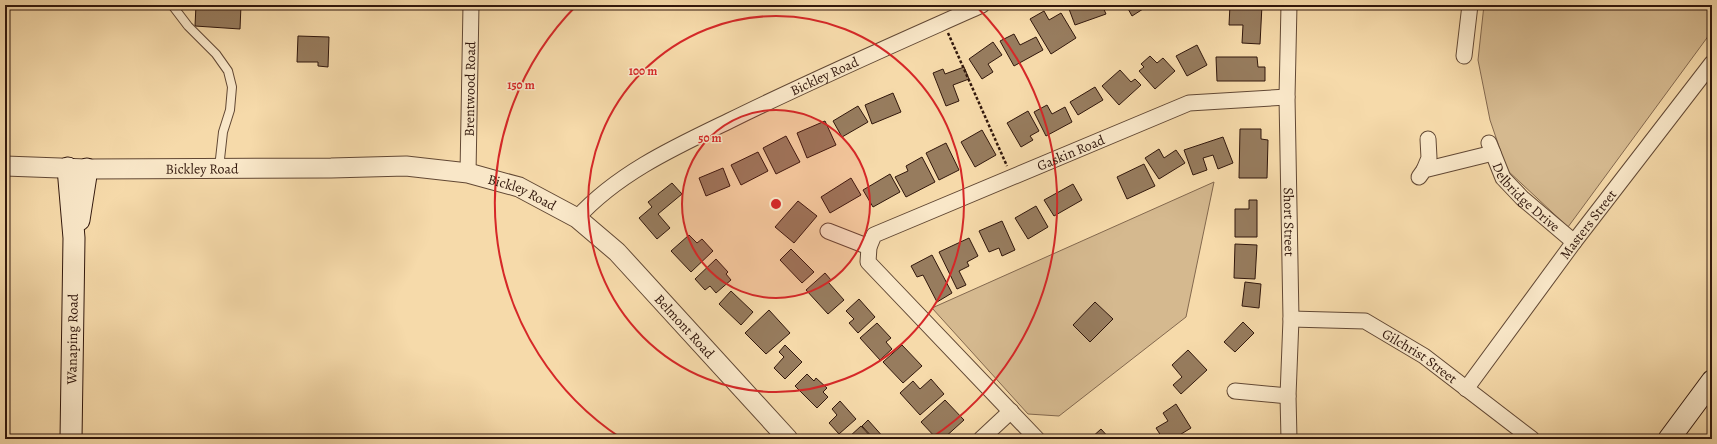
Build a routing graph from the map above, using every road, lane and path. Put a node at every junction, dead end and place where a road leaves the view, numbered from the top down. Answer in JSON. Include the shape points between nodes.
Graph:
{"nodes":[{"id":1,"x":172,"y":5,"type":"edge"},
{"id":2,"x":471,"y":5,"type":"edge"},
{"id":3,"x":982,"y":5,"type":"edge"},
{"id":4,"x":1289,"y":5,"type":"edge"},
{"id":5,"x":1470,"y":5,"type":"edge"},
{"id":6,"x":944,"y":22,"type":"junction"},
{"id":7,"x":1464,"y":56,"type":"dead end"},
{"id":8,"x":1712,"y":63,"type":"edge"},
{"id":9,"x":1287,"y":98,"type":"junction"},
{"id":10,"x":1428,"y":139,"type":"dead end"},
{"id":11,"x":5,"y":166,"type":"edge"},
{"id":12,"x":78,"y":168,"type":"junction"},
{"id":13,"x":219,"y":168,"type":"junction"},
{"id":14,"x":468,"y":173,"type":"junction"},
{"id":15,"x":1012,"y":178,"type":"junction"},
{"id":16,"x":577,"y":218,"type":"junction"},
{"id":17,"x":828,"y":231,"type":"dead end"},
{"id":18,"x":1574,"y":242,"type":"junction"},
{"id":19,"x":868,"y":247,"type":"junction"},
{"id":20,"x":1291,"y":319,"type":"junction"},
{"id":21,"x":1712,"y":381,"type":"edge"},
{"id":22,"x":1466,"y":389,"type":"junction"},
{"id":23,"x":1235,"y":391,"type":"dead end"},
{"id":24,"x":1288,"y":396,"type":"junction"},
{"id":25,"x":1011,"y":411,"type":"junction"},
{"id":26,"x":71,"y":439,"type":"edge"},
{"id":27,"x":788,"y":439,"type":"edge"},
{"id":28,"x":981,"y":439,"type":"edge"},
{"id":29,"x":1037,"y":439,"type":"edge"},
{"id":30,"x":1289,"y":439,"type":"edge"},
{"id":31,"x":1532,"y":439,"type":"edge"},
{"id":32,"x":1669,"y":439,"type":"edge"}],
"edges":[{"from":1,"to":13,"type":"lane","via":[[228,71],[232,87],[230,110],[223,132]]},
{"from":2,"to":14,"type":"street","name":"Brentwood Road"},
{"from":3,"to":6,"type":"street","name":"Bickley Road"},
{"from":4,"to":9,"type":"street","name":"Short Street"},
{"from":5,"to":7,"type":"street"},
{"from":6,"to":15,"type":"path"},
{"from":6,"to":16,"type":"street","name":"Bickley Road","via":[[763,104],[666,152],[610,186]]},
{"from":8,"to":18,"type":"street","name":"Masters Street"},
{"from":9,"to":15,"type":"street","name":"Gaskin Road","via":[[1189,103]]},
{"from":9,"to":20,"type":"street","name":"Short Street"},
{"from":10,"to":18,"type":"street","name":"Delbridge Drive","via":[[1429,158],[1422,173],[1491,148],[1503,178],[1522,198]]},
{"from":11,"to":12,"type":"street","name":"Bickley Road"},
{"from":12,"to":13,"type":"street","name":"Bickley Road"},
{"from":12,"to":26,"type":"main road","name":"Wanaping Road","via":[[83,204],[74,238]]},
{"from":13,"to":14,"type":"street","name":"Bickley Road","via":[[406,166]]},
{"from":14,"to":16,"type":"street","name":"Bickley Road","via":[[519,187]]},
{"from":15,"to":19,"type":"street","name":"Gaskin Road","via":[[874,235]]},
{"from":16,"to":27,"type":"street","name":"Belmont Road","via":[[617,252]]},
{"from":17,"to":19,"type":"street"},
{"from":18,"to":22,"type":"street","name":"Masters Street"},
{"from":19,"to":25,"type":"street","via":[[868,262]]},
{"from":20,"to":22,"type":"street","name":"Gilchrist Street","via":[[1365,321],[1424,356]]},
{"from":20,"to":24,"type":"street","name":"Short Street"},
{"from":21,"to":32,"type":"main road"},
{"from":22,"to":31,"type":"street","name":"Gilchrist Street"},
{"from":23,"to":24,"type":"street"},
{"from":24,"to":30,"type":"street","name":"Short Street"},
{"from":25,"to":28,"type":"street"},
{"from":25,"to":29,"type":"street"}]}
